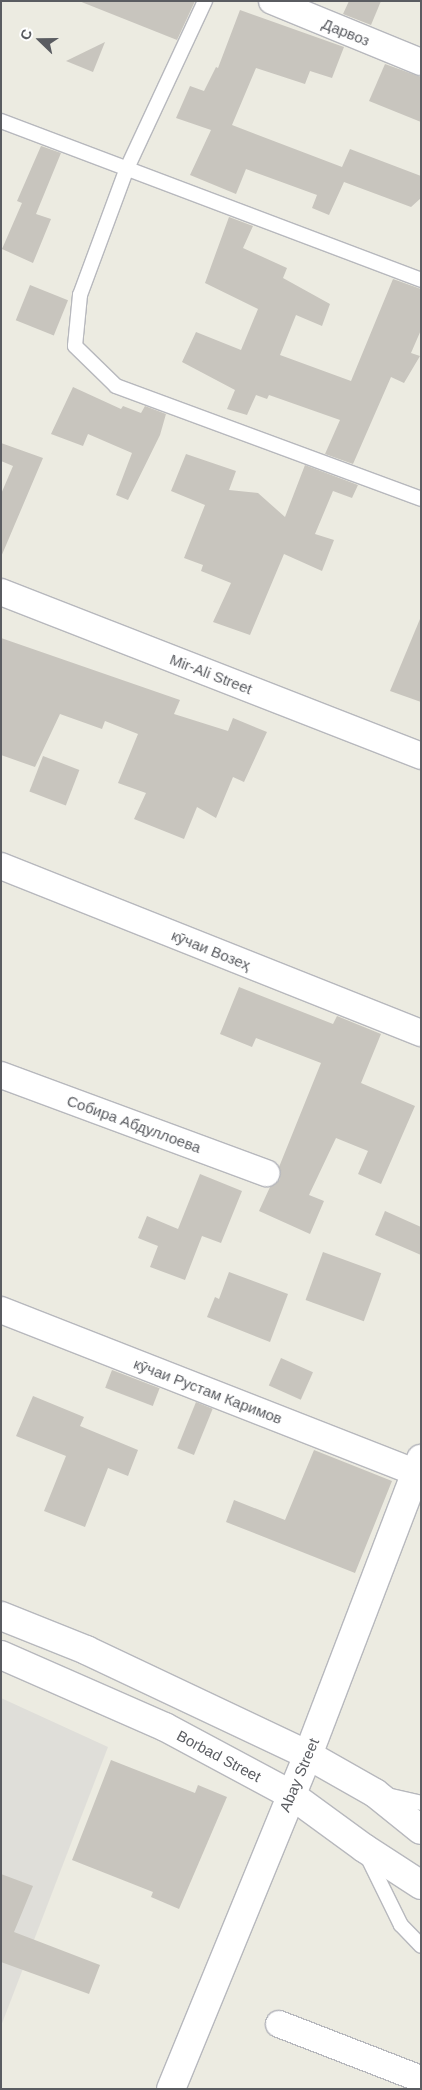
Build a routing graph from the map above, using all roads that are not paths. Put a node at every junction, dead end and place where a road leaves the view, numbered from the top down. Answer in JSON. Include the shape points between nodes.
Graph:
{"nodes":[{"id":1,"x":205,"y":1,"type":"edge"},
{"id":2,"x":272,"y":1,"type":"edge"},
{"id":3,"x":421,"y":62,"type":"edge"},
{"id":4,"x":1,"y":122,"type":"edge"},
{"id":5,"x":127,"y":168,"type":"junction"},
{"id":6,"x":421,"y":280,"type":"edge"},
{"id":7,"x":421,"y":499,"type":"edge"},
{"id":8,"x":1,"y":592,"type":"edge"},
{"id":9,"x":421,"y":756,"type":"edge"},
{"id":10,"x":1,"y":866,"type":"edge"},
{"id":11,"x":421,"y":1033,"type":"edge"},
{"id":12,"x":1,"y":1075,"type":"edge"},
{"id":13,"x":266,"y":1173,"type":"dead end"},
{"id":14,"x":1,"y":1310,"type":"edge"},
{"id":15,"x":418,"y":1465,"type":"edge"},
{"id":16,"x":1,"y":1616,"type":"edge"},
{"id":17,"x":1,"y":1655,"type":"edge"},
{"id":18,"x":308,"y":1755,"type":"junction"},
{"id":19,"x":375,"y":1792,"type":"junction"},
{"id":20,"x":290,"y":1794,"type":"junction"},
{"id":21,"x":421,"y":1803,"type":"edge"},
{"id":22,"x":421,"y":1830,"type":"edge"},
{"id":23,"x":364,"y":1848,"type":"junction"},
{"id":24,"x":421,"y":1885,"type":"edge"},
{"id":25,"x":421,"y":1946,"type":"edge"},
{"id":26,"x":279,"y":2024,"type":"dead end"},
{"id":27,"x":421,"y":2079,"type":"edge"},
{"id":28,"x":171,"y":2089,"type":"edge"}],
"edges":[{"from":1,"to":5,"type":"lane"},
{"from":2,"to":3,"type":"street","name":"Дарвоз"},
{"from":4,"to":5,"type":"lane"},
{"from":5,"to":6,"type":"lane"},
{"from":5,"to":7,"type":"lane","via":[[80,295],[75,346],[116,386]]},
{"from":8,"to":9,"type":"street","name":"Mir-Ali Street"},
{"from":10,"to":11,"type":"street","name":"кӯчаи Возеҳ"},
{"from":12,"to":13,"type":"street","name":"Собира Абдуллоева"},
{"from":14,"to":15,"type":"street","name":"кӯчаи Рустам Каримов"},
{"from":15,"to":18,"type":"main road","name":"Abay Street"},
{"from":16,"to":18,"type":"main road","via":[[86,1650]]},
{"from":17,"to":20,"type":"main road","name":"Borbad Street","via":[[165,1727]]},
{"from":18,"to":19,"type":"main road"},
{"from":18,"to":20,"type":"main road","name":"Abay Street"},
{"from":19,"to":21,"type":"lane"},
{"from":19,"to":22,"type":"main road"},
{"from":20,"to":23,"type":"main road","name":"Borbad Street"},
{"from":20,"to":28,"type":"main road","name":"Abay Street"},
{"from":23,"to":24,"type":"main road","name":"Borbad Street"},
{"from":23,"to":25,"type":"lane","via":[[401,1925]]},
{"from":26,"to":27,"type":"street"}]}
